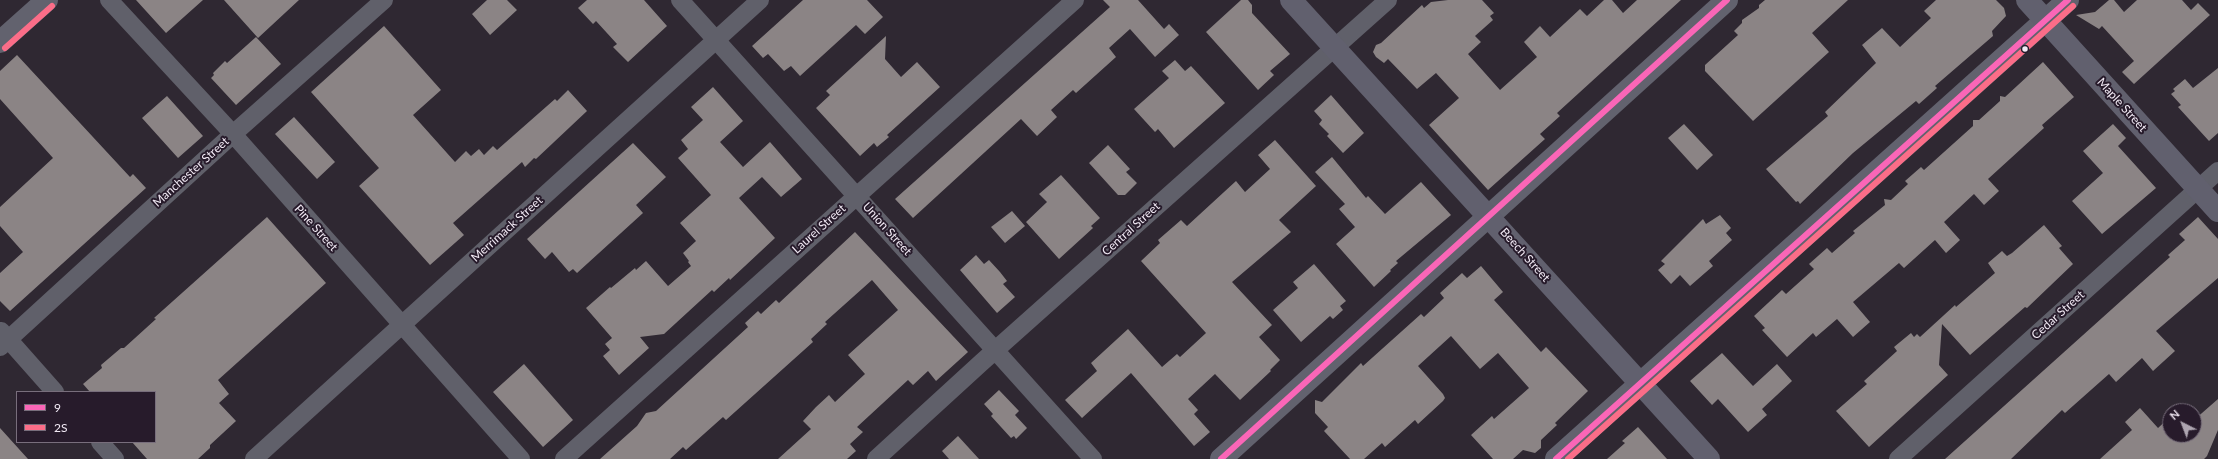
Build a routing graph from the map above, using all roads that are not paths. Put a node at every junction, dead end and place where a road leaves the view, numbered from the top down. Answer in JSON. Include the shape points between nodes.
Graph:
{"nodes":[{"id":1,"x":47,"y":0,"type":"edge"},
{"id":2,"x":109,"y":0,"type":"edge"},
{"id":3,"x":384,"y":0,"type":"edge"},
{"id":4,"x":680,"y":0,"type":"edge"},
{"id":5,"x":760,"y":0,"type":"edge"},
{"id":6,"x":1076,"y":0,"type":"edge"},
{"id":7,"x":1291,"y":0,"type":"edge"},
{"id":8,"x":1388,"y":0,"type":"edge"},
{"id":9,"x":1727,"y":0,"type":"edge"},
{"id":10,"x":2026,"y":0,"type":"edge"},
{"id":11,"x":2068,"y":0,"type":"edge"},
{"id":12,"x":2045,"y":21,"type":"junction"},
{"id":13,"x":716,"y":40,"type":"junction"},
{"id":14,"x":0,"y":42,"type":"edge"},
{"id":15,"x":1334,"y":48,"type":"junction"},
{"id":16,"x":233,"y":134,"type":"junction"},
{"id":17,"x":2218,"y":171,"type":"edge"},
{"id":18,"x":2198,"y":188,"type":"junction"},
{"id":19,"x":856,"y":196,"type":"junction"},
{"id":20,"x":2218,"y":211,"type":"edge"},
{"id":21,"x":1489,"y":216,"type":"junction"},
{"id":22,"x":402,"y":324,"type":"junction"},
{"id":23,"x":3,"y":339,"type":"edge"},
{"id":24,"x":995,"y":350,"type":"junction"},
{"id":25,"x":1640,"y":383,"type":"junction"},
{"id":26,"x":54,"y":391,"type":"edge"},
{"id":27,"x":101,"y":443,"type":"edge"},
{"id":28,"x":115,"y":459,"type":"edge"},
{"id":29,"x":254,"y":459,"type":"edge"},
{"id":30,"x":521,"y":459,"type":"edge"},
{"id":31,"x":564,"y":459,"type":"edge"},
{"id":32,"x":876,"y":459,"type":"edge"},
{"id":33,"x":1093,"y":459,"type":"edge"},
{"id":34,"x":1221,"y":459,"type":"edge"},
{"id":35,"x":1556,"y":459,"type":"edge"},
{"id":36,"x":1709,"y":459,"type":"edge"},
{"id":37,"x":1898,"y":459,"type":"edge"}],
"edges":[{"from":1,"to":14,"type":"street"},
{"from":2,"to":16,"type":"street","name":"Pine Street"},
{"from":3,"to":16,"type":"street","name":"Manchester Street"},
{"from":4,"to":13,"type":"street","name":"Union Street"},
{"from":5,"to":13,"type":"street","name":"Merrimack Street"},
{"from":6,"to":19,"type":"street","name":"Laurel Street"},
{"from":7,"to":15,"type":"main road","name":"Beech Street"},
{"from":8,"to":15,"type":"street","name":"Central Street"},
{"from":9,"to":21,"type":"street"},
{"from":10,"to":12,"type":"main road","name":"Maple Street"},
{"from":11,"to":12,"type":"street"},
{"from":12,"to":18,"type":"main road","name":"Maple Street"},
{"from":12,"to":25,"type":"street"},
{"from":13,"to":19,"type":"street","name":"Union Street"},
{"from":13,"to":22,"type":"street","name":"Merrimack Street"},
{"from":15,"to":21,"type":"main road","name":"Beech Street"},
{"from":15,"to":24,"type":"street","name":"Central Street"},
{"from":16,"to":22,"type":"street","name":"Pine Street"},
{"from":16,"to":23,"type":"street","name":"Manchester Street"},
{"from":17,"to":18,"type":"street","name":"Cedar Street"},
{"from":18,"to":20,"type":"main road","name":"Maple Street"},
{"from":18,"to":37,"type":"street","name":"Cedar Street"},
{"from":19,"to":24,"type":"street","name":"Union Street"},
{"from":19,"to":31,"type":"street","name":"Laurel Street"},
{"from":21,"to":25,"type":"main road","name":"Beech Street"},
{"from":21,"to":34,"type":"street"},
{"from":22,"to":29,"type":"street","name":"Merrimack Street"},
{"from":22,"to":30,"type":"street","name":"Pine Street"},
{"from":23,"to":26,"type":"street"},
{"from":24,"to":32,"type":"street","name":"Central Street"},
{"from":24,"to":33,"type":"street","name":"Union Street"},
{"from":25,"to":35,"type":"street"},
{"from":25,"to":36,"type":"main road","name":"Beech Street"},
{"from":27,"to":28,"type":"street"}]}
